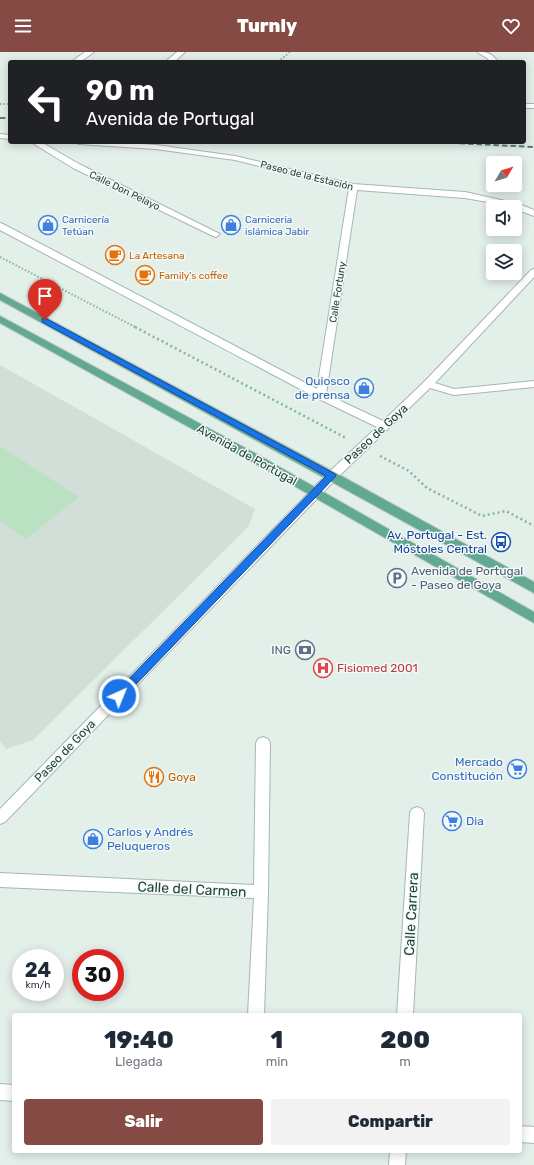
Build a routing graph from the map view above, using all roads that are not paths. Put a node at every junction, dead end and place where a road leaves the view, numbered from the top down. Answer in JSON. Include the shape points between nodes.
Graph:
{"nodes":[{"id":1,"x":90,"y":52,"type":"edge"},
{"id":2,"x":181,"y":52,"type":"edge"},
{"id":3,"x":481,"y":52,"type":"edge"},
{"id":4,"x":78,"y":60,"type":"edge"},
{"id":5,"x":171,"y":60,"type":"edge"},
{"id":6,"x":493,"y":60,"type":"edge"},
{"id":7,"x":38,"y":144,"type":"edge"},
{"id":8,"x":110,"y":144,"type":"edge"},
{"id":9,"x":353,"y":187,"type":"junction"},
{"id":10,"x":534,"y":213,"type":"edge"},
{"id":11,"x":0,"y":226,"type":"edge"},
{"id":12,"x":216,"y":234,"type":"dead end"},
{"id":13,"x":534,"y":272,"type":"edge"},
{"id":14,"x":530,"y":281,"type":"edge"},
{"id":15,"x":0,"y":296,"type":"edge"},
{"id":16,"x":0,"y":319,"type":"edge"},
{"id":17,"x":428,"y":384,"type":"junction"},
{"id":18,"x":534,"y":384,"type":"edge"},
{"id":19,"x":321,"y":396,"type":"junction"},
{"id":20,"x":384,"y":426,"type":"junction"},
{"id":21,"x":332,"y":476,"type":"junction"},
{"id":22,"x":315,"y":493,"type":"junction"},
{"id":23,"x":534,"y":588,"type":"edge"},
{"id":24,"x":534,"y":618,"type":"edge"},
{"id":25,"x":263,"y":743,"type":"dead end"},
{"id":26,"x":417,"y":813,"type":"dead end"},
{"id":27,"x":0,"y":818,"type":"edge"},
{"id":28,"x":0,"y":880,"type":"edge"},
{"id":29,"x":261,"y":892,"type":"junction"},
{"id":30,"x":256,"y":1013,"type":"edge"},
{"id":31,"x":405,"y":1013,"type":"edge"},
{"id":32,"x":0,"y":1092,"type":"edge"},
{"id":33,"x":12,"y":1094,"type":"edge"},
{"id":34,"x":522,"y":1134,"type":"edge"},
{"id":35,"x":534,"y":1135,"type":"edge"},
{"id":36,"x":398,"y":1153,"type":"edge"},
{"id":37,"x":398,"y":1165,"type":"edge"}],
"edges":[{"from":1,"to":4,"type":"street"},
{"from":2,"to":5,"type":"street"},
{"from":3,"to":6,"type":"street"},
{"from":7,"to":12,"type":"street","name":"Calle Don Pelayo","via":[[76,166]]},
{"from":8,"to":9,"type":"street","name":"Paseo de la Estación","via":[[156,147],[235,158]]},
{"from":9,"to":10,"type":"street","name":"Paseo de la Estación","via":[[466,195],[516,206]]},
{"from":9,"to":19,"type":"street","name":"Calle Fortuny"},
{"from":11,"to":19,"type":"street"},
{"from":13,"to":14,"type":"street","name":"Paseo de Goya"},
{"from":14,"to":17,"type":"street","name":"Paseo de Goya"},
{"from":15,"to":21,"type":"main road","name":"Avenida de Portugal"},
{"from":16,"to":22,"type":"main road","name":"Avenida de Portugal"},
{"from":17,"to":18,"type":"street","via":[[454,392]]},
{"from":17,"to":20,"type":"street","name":"Paseo de Goya"},
{"from":19,"to":20,"type":"street"},
{"from":20,"to":21,"type":"street","name":"Paseo de Goya"},
{"from":21,"to":22,"type":"street","name":"Paseo de Goya"},
{"from":21,"to":23,"type":"main road","name":"Avenida de Portugal"},
{"from":22,"to":24,"type":"main road","name":"Avenida de Portugal"},
{"from":22,"to":27,"type":"street","name":"Paseo de Goya"},
{"from":25,"to":29,"type":"street"},
{"from":26,"to":31,"type":"street","name":"Calle Carrera"},
{"from":28,"to":29,"type":"street","name":"Calle del Carmen"},
{"from":29,"to":30,"type":"street","name":"Calle del Carmen"},
{"from":32,"to":33,"type":"street"},
{"from":34,"to":35,"type":"street"},
{"from":36,"to":37,"type":"street"}]}
